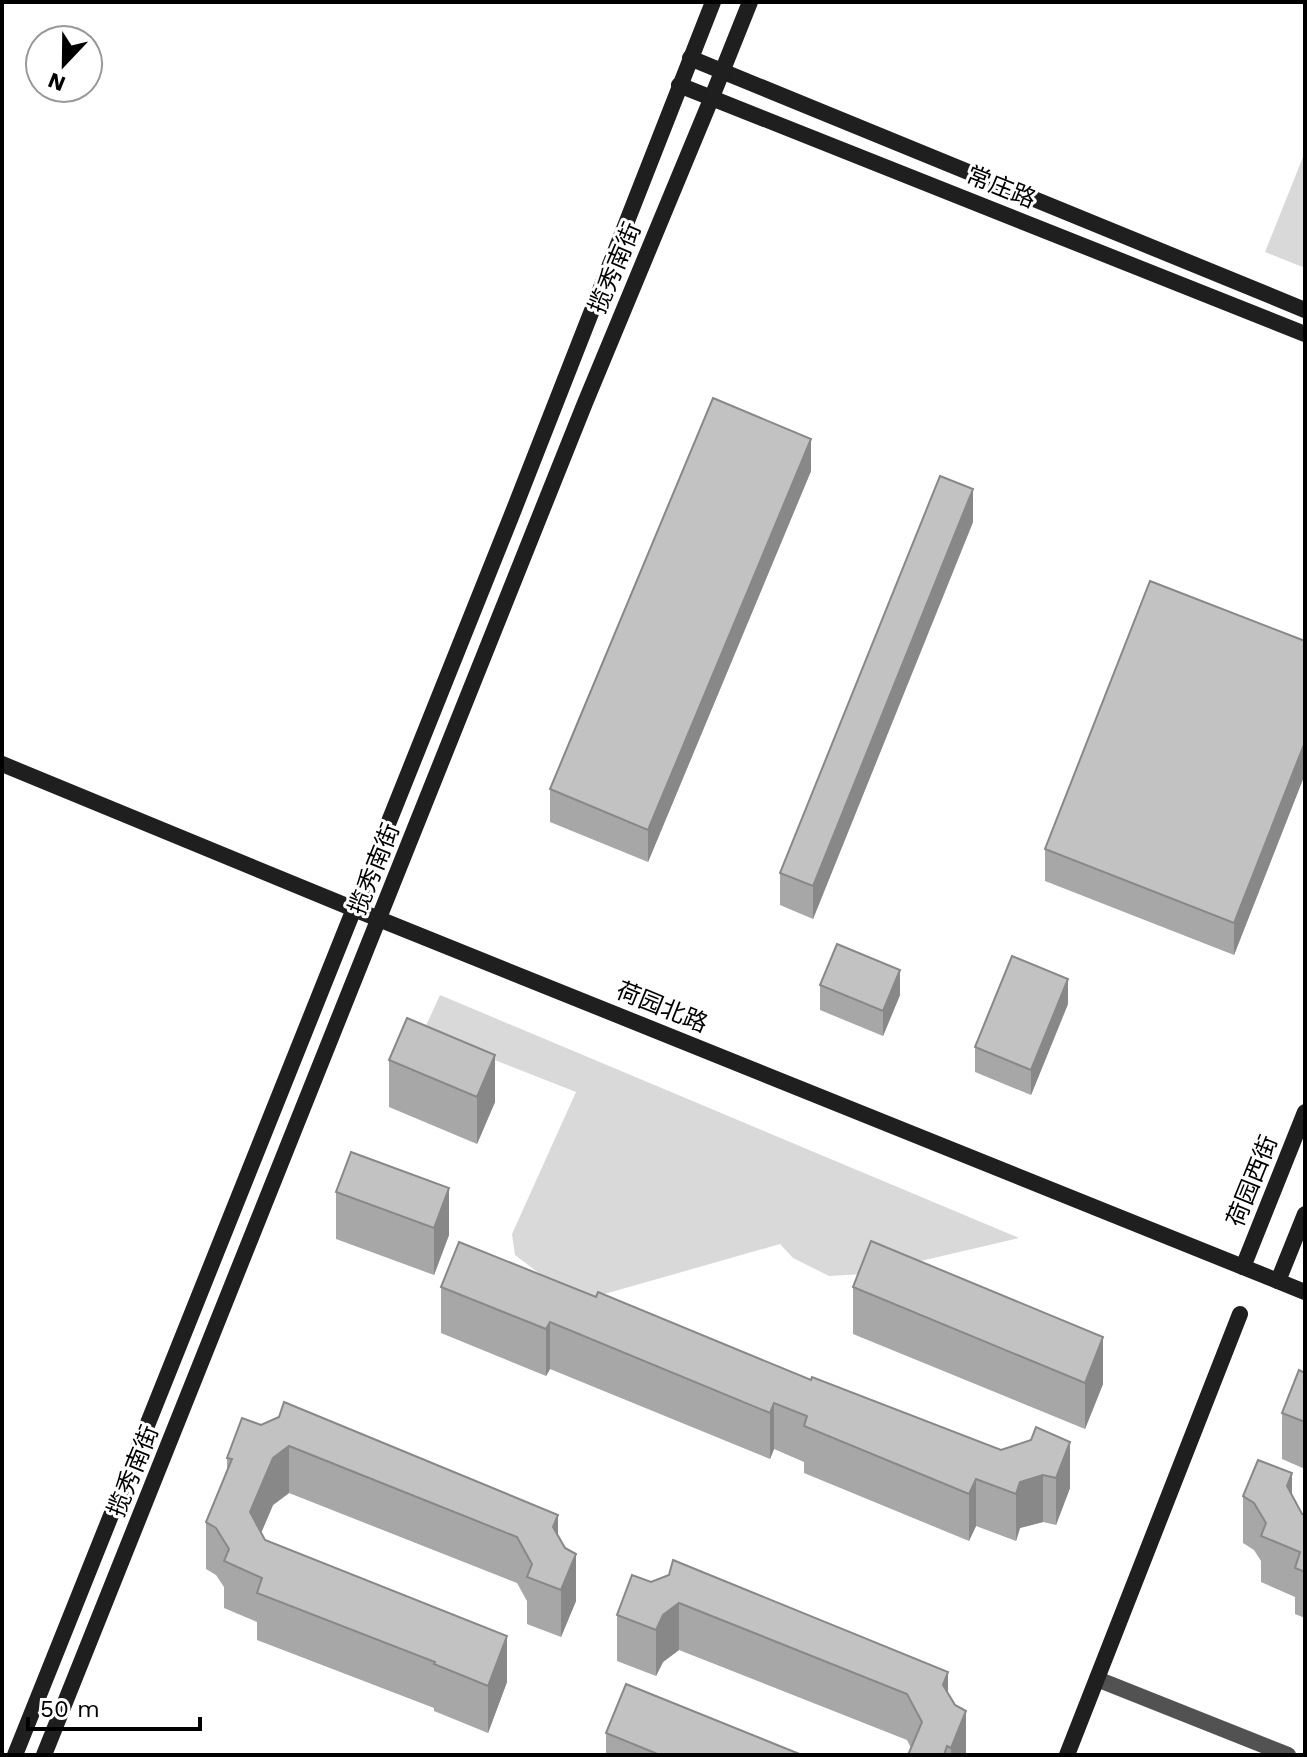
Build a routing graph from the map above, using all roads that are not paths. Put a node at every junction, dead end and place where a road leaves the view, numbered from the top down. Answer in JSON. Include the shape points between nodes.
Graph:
{"nodes":[{"id":1,"x":713,"y":2,"type":"edge"},
{"id":2,"x":750,"y":2,"type":"edge"},
{"id":3,"x":690,"y":58,"type":"junction"},
{"id":4,"x":723,"y":71,"type":"junction"},
{"id":5,"x":679,"y":85,"type":"junction"},
{"id":6,"x":712,"y":97,"type":"junction"},
{"id":7,"x":1305,"y":310,"type":"edge"},
{"id":8,"x":1305,"y":334,"type":"edge"},
{"id":9,"x":2,"y":764,"type":"edge"},
{"id":10,"x":354,"y":909,"type":"junction"},
{"id":11,"x":380,"y":919,"type":"junction"},
{"id":12,"x":1305,"y":1112,"type":"edge"},
{"id":13,"x":1305,"y":1214,"type":"edge"},
{"id":14,"x":1243,"y":1267,"type":"junction"},
{"id":15,"x":1278,"y":1281,"type":"junction"},
{"id":16,"x":1305,"y":1292,"type":"edge"},
{"id":17,"x":1240,"y":1314,"type":"dead end"},
{"id":18,"x":1097,"y":1679,"type":"junction"},
{"id":19,"x":15,"y":1755,"type":"edge"},
{"id":20,"x":44,"y":1755,"type":"edge"},
{"id":21,"x":1067,"y":1755,"type":"edge"},
{"id":22,"x":1288,"y":1755,"type":"edge"}],
"edges":[{"from":1,"to":3,"type":"main road","name":"揽秀南街"},
{"from":2,"to":4,"type":"main road","name":"揽秀南街"},
{"from":3,"to":4,"type":"main road","name":"常庄路"},
{"from":3,"to":5,"type":"main road","name":"揽秀南街"},
{"from":4,"to":6,"type":"main road","name":"揽秀南街"},
{"from":4,"to":7,"type":"main road","name":"常庄路"},
{"from":5,"to":6,"type":"main road","name":"常庄路"},
{"from":5,"to":10,"type":"main road","name":"揽秀南街"},
{"from":6,"to":8,"type":"main road","name":"常庄路"},
{"from":6,"to":11,"type":"main road","name":"揽秀南街"},
{"from":9,"to":10,"type":"main road","name":"荷园北路"},
{"from":10,"to":11,"type":"main road","name":"荷园北路"},
{"from":10,"to":19,"type":"main road","name":"揽秀南街"},
{"from":11,"to":14,"type":"main road","name":"荷园北路"},
{"from":11,"to":20,"type":"main road","name":"揽秀南街"},
{"from":12,"to":14,"type":"main road","name":"荷园西街"},
{"from":13,"to":15,"type":"main road"},
{"from":14,"to":15,"type":"main road","name":"荷园北路"},
{"from":15,"to":16,"type":"main road","name":"荷园北路"},
{"from":17,"to":18,"type":"main road"},
{"from":18,"to":21,"type":"main road"},
{"from":18,"to":22,"type":"street"}]}
